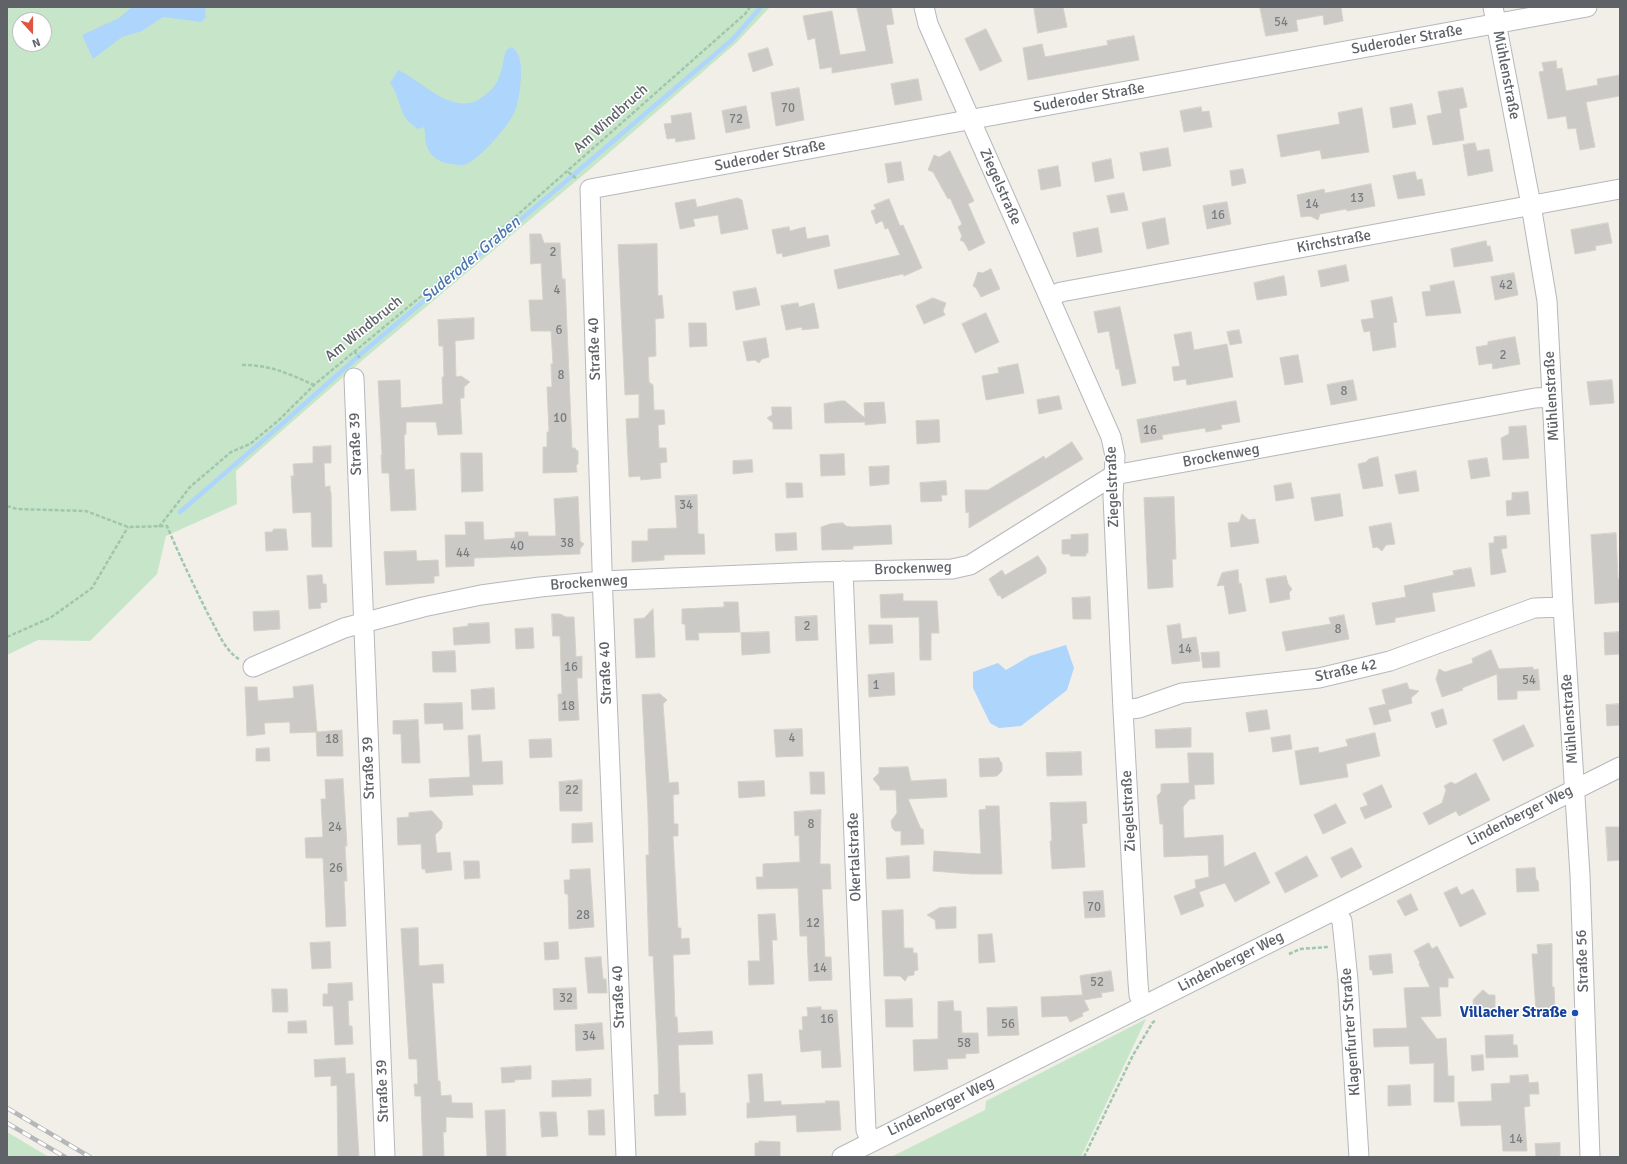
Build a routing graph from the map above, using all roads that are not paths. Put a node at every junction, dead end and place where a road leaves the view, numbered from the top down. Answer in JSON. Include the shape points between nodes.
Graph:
{"nodes":[{"id":1,"x":924,"y":7,"type":"edge"},
{"id":2,"x":1587,"y":7,"type":"edge"},
{"id":3,"x":1495,"y":15,"type":"edge"},
{"id":4,"x":970,"y":119,"type":"junction"},
{"id":5,"x":590,"y":189,"type":"joint"},
{"id":6,"x":1620,"y":189,"type":"edge"},
{"id":7,"x":1531,"y":205,"type":"junction"},
{"id":8,"x":1049,"y":297,"type":"junction"},
{"id":9,"x":354,"y":378,"type":"dead end"},
{"id":10,"x":1552,"y":397,"type":"junction"},
{"id":11,"x":1114,"y":475,"type":"junction"},
{"id":12,"x":843,"y":571,"type":"junction"},
{"id":13,"x":602,"y":581,"type":"junction"},
{"id":14,"x":1563,"y":607,"type":"junction"},
{"id":15,"x":363,"y":624,"type":"junction"},
{"id":16,"x":253,"y":667,"type":"road end"},
{"id":17,"x":1123,"y":710,"type":"junction"},
{"id":18,"x":1620,"y":767,"type":"edge"},
{"id":19,"x":1574,"y":789,"type":"junction"},
{"id":20,"x":1335,"y":910,"type":"junction"},
{"id":21,"x":1144,"y":1005,"type":"junction"},
{"id":22,"x":872,"y":1142,"type":"junction"},
{"id":23,"x":850,"y":1155,"type":"edge"},
{"id":24,"x":386,"y":1157,"type":"edge"},
{"id":25,"x":626,"y":1157,"type":"edge"},
{"id":26,"x":1359,"y":1157,"type":"edge"},
{"id":27,"x":1590,"y":1157,"type":"edge"}],
"edges":[{"from":1,"to":4,"type":"street","name":"Ziegelstraße","via":[[925,18]]},
{"from":2,"to":3,"type":"street","name":"Suderoder Straße"},
{"from":3,"to":4,"type":"street","name":"Suderoder Straße"},
{"from":3,"to":7,"type":"street","name":"Mühlenstraße"},
{"from":4,"to":5,"type":"street","name":"Suderoder Straße"},
{"from":4,"to":8,"type":"street","name":"Ziegelstraße"},
{"from":5,"to":13,"type":"street","name":"Straße 40"},
{"from":6,"to":7,"type":"street","name":"Kirchstraße"},
{"from":7,"to":8,"type":"street","name":"Kirchstraße","via":[[1061,292]]},
{"from":7,"to":10,"type":"street","name":"Mühlenstraße","via":[[1547,301]]},
{"from":8,"to":11,"type":"street","name":"Ziegelstraße","via":[[1111,437],[1115,456]]},
{"from":9,"to":15,"type":"street","name":"Straße 39"},
{"from":10,"to":11,"type":"street","name":"Brockenweg"},
{"from":10,"to":14,"type":"street","name":"Mühlenstraße"},
{"from":11,"to":12,"type":"street","name":"Brockenweg","via":[[970,565],[952,570]]},
{"from":11,"to":17,"type":"street","name":"Ziegelstraße"},
{"from":12,"to":13,"type":"street","name":"Brockenweg"},
{"from":12,"to":22,"type":"street","name":"Okertalstraße","via":[[866,1130]]},
{"from":13,"to":15,"type":"street","name":"Brockenweg","via":[[481,595],[423,607]]},
{"from":13,"to":25,"type":"street","name":"Straße 40"},
{"from":14,"to":17,"type":"street","name":"Straße 42","via":[[1534,608],[1390,661],[1319,678],[1182,693],[1139,708]]},
{"from":14,"to":19,"type":"street","name":"Mühlenstraße"},
{"from":15,"to":16,"type":"street","name":"Brockenweg","via":[[344,628]]},
{"from":15,"to":24,"type":"street","name":"Straße 39"},
{"from":17,"to":21,"type":"street","name":"Ziegelstraße","via":[[1139,995]]},
{"from":18,"to":19,"type":"street","name":"Lindenberger Weg"},
{"from":19,"to":20,"type":"street","name":"Lindenberger Weg"},
{"from":19,"to":27,"type":"street","name":"Straße 56","via":[[1580,875]]},
{"from":20,"to":21,"type":"street","name":"Lindenberger Weg"},
{"from":20,"to":26,"type":"street","name":"Klagenfurter Straße","via":[[1342,921],[1345,945]]},
{"from":21,"to":22,"type":"street","name":"Lindenberger Weg"},
{"from":22,"to":23,"type":"street","name":"Lindenberger Weg"}]}
